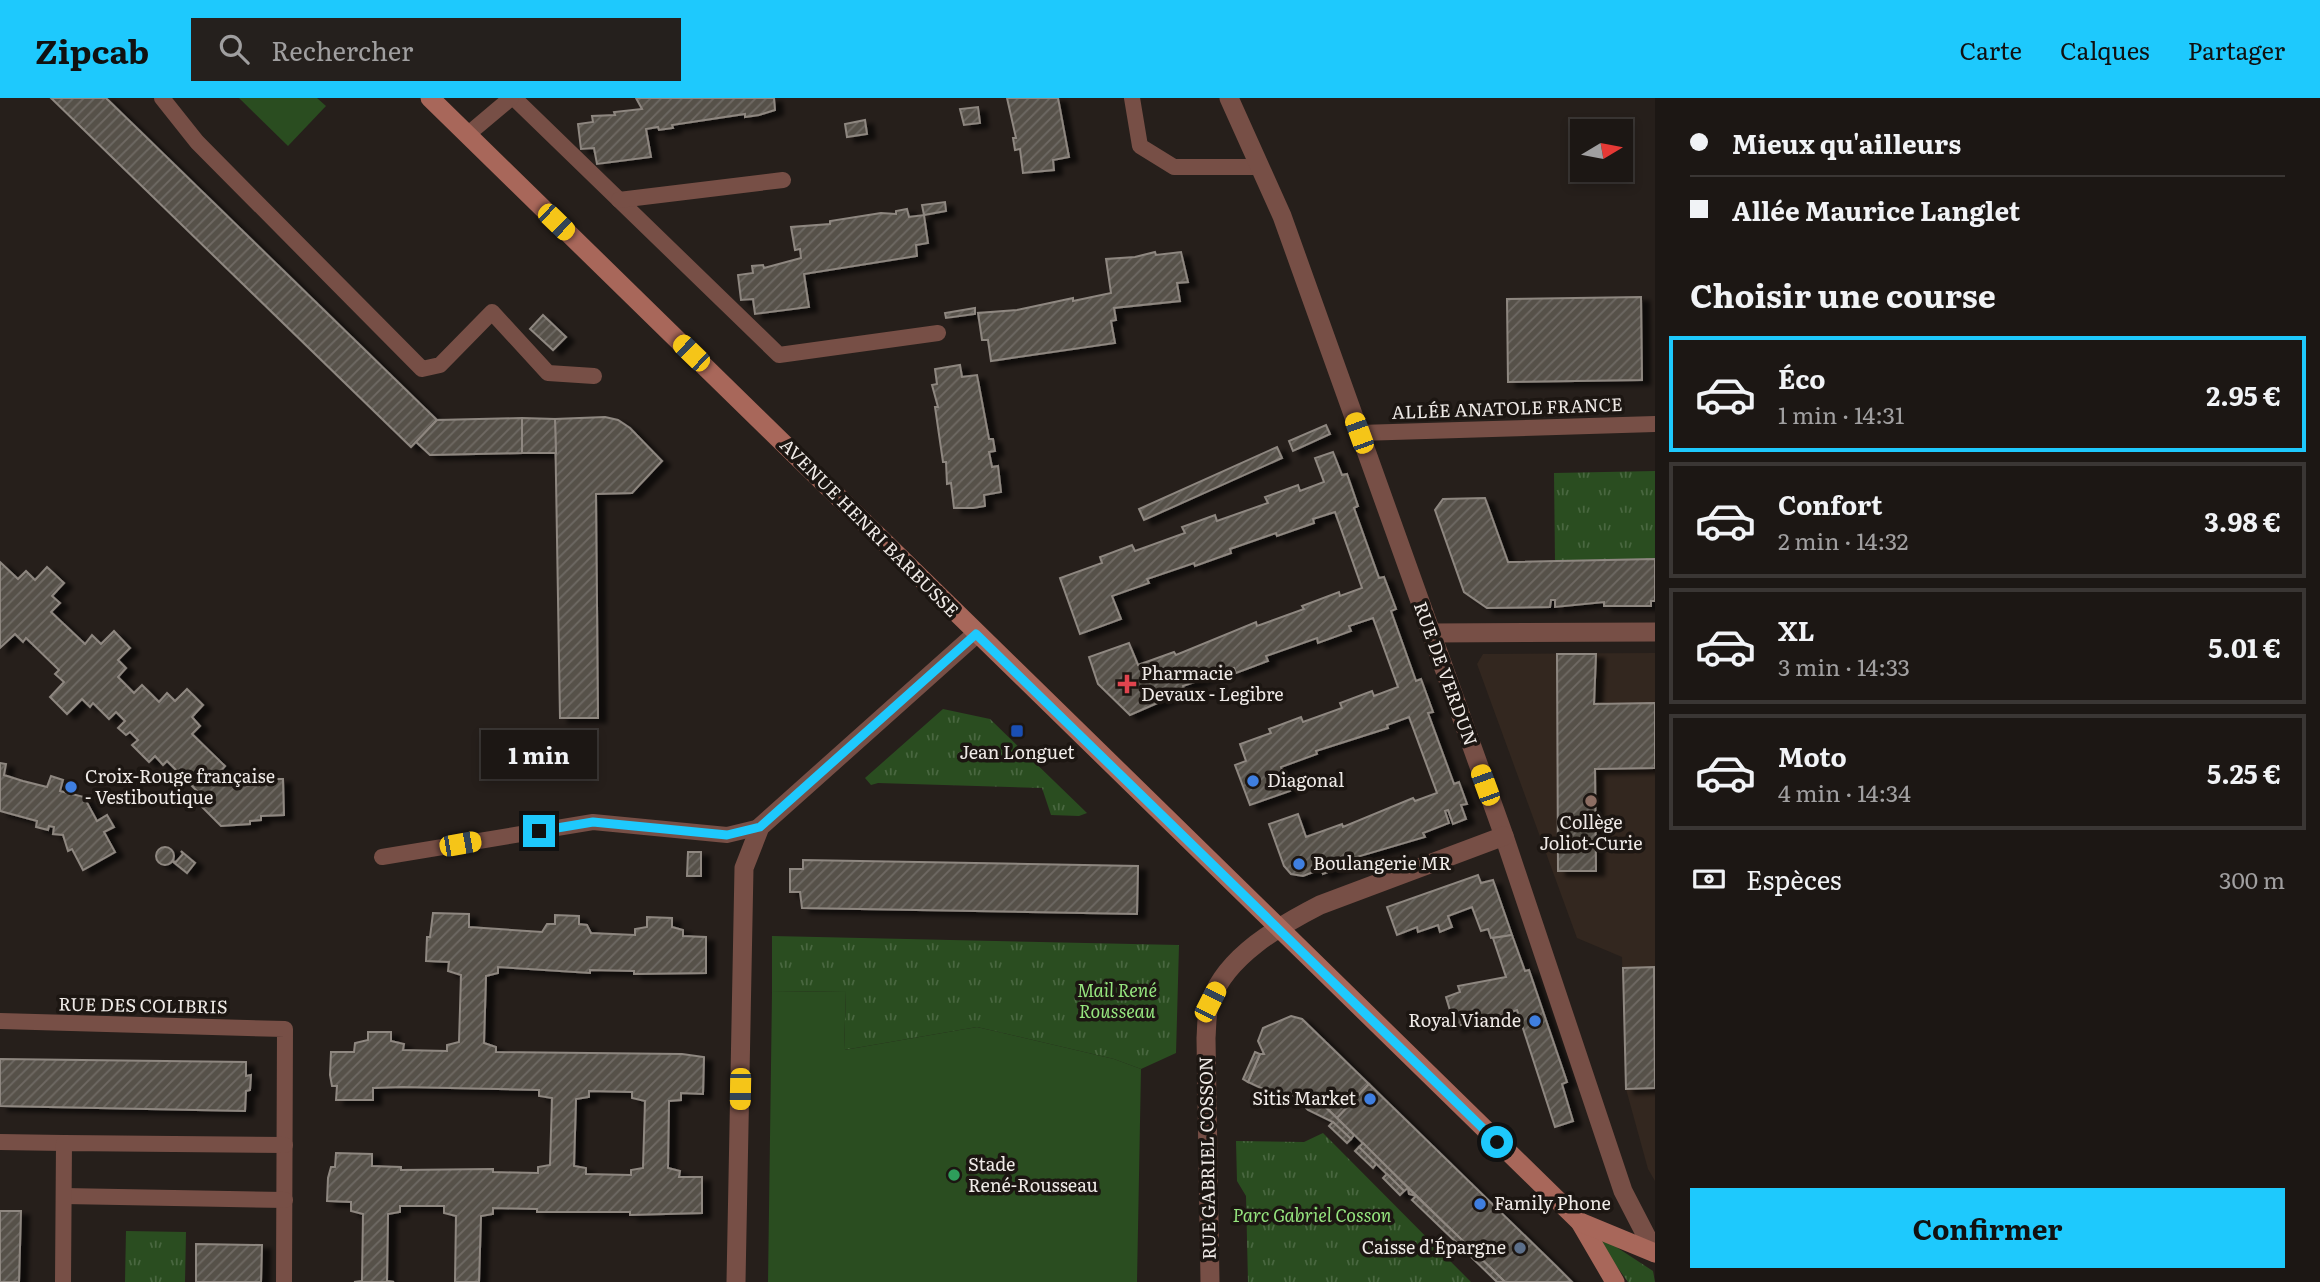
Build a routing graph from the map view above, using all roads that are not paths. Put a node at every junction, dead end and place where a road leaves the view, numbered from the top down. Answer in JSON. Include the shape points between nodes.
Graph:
{"nodes":[{"id":1,"x":162,"y":98,"type":"edge"},
{"id":2,"x":430,"y":98,"type":"edge"},
{"id":3,"x":513,"y":98,"type":"edge"},
{"id":4,"x":1132,"y":98,"type":"edge"},
{"id":5,"x":1229,"y":98,"type":"edge"},
{"id":6,"x":467,"y":135,"type":"junction"},
{"id":7,"x":1260,"y":167,"type":"junction"},
{"id":8,"x":783,"y":180,"type":"dead end"},
{"id":9,"x":619,"y":200,"type":"junction"},
{"id":10,"x":938,"y":333,"type":"dead end"},
{"id":11,"x":594,"y":376,"type":"dead end"},
{"id":12,"x":1655,"y":424,"type":"edge"},
{"id":13,"x":1359,"y":433,"type":"junction"},
{"id":14,"x":1655,"y":632,"type":"edge"},
{"id":15,"x":1430,"y":633,"type":"junction"},
{"id":16,"x":976,"y":634,"type":"junction"},
{"id":17,"x":760,"y":827,"type":"junction"},
{"id":18,"x":1504,"y":836,"type":"junction"},
{"id":19,"x":382,"y":857,"type":"dead end"},
{"id":20,"x":1279,"y":929,"type":"junction"},
{"id":21,"x":0,"y":1021,"type":"edge"},
{"id":22,"x":0,"y":1142,"type":"edge"},
{"id":23,"x":64,"y":1143,"type":"junction"},
{"id":24,"x":285,"y":1145,"type":"junction"},
{"id":25,"x":64,"y":1196,"type":"junction"},
{"id":26,"x":285,"y":1200,"type":"junction"},
{"id":27,"x":1580,"y":1222,"type":"junction"},
{"id":28,"x":1655,"y":1253,"type":"edge"},
{"id":29,"x":63,"y":1282,"type":"edge"},
{"id":30,"x":284,"y":1282,"type":"edge"},
{"id":31,"x":736,"y":1282,"type":"edge"},
{"id":32,"x":1210,"y":1282,"type":"edge"},
{"id":33,"x":1615,"y":1282,"type":"edge"}],
"edges":[{"from":1,"to":11,"type":"lane","via":[[197,142],[422,369],[440,365],[492,312],[548,373]]},
{"from":2,"to":6,"type":"main road","name":"AVENUE HENRI BARBUSSE"},
{"from":3,"to":6,"type":"lane"},
{"from":3,"to":9,"type":"lane"},
{"from":4,"to":7,"type":"lane","via":[[1140,146],[1174,167]]},
{"from":5,"to":7,"type":"street","name":"RUE DE VERDUN"},
{"from":6,"to":16,"type":"main road","name":"AVENUE HENRI BARBUSSE"},
{"from":7,"to":13,"type":"street","name":"RUE DE VERDUN","via":[[1282,216]]},
{"from":8,"to":9,"type":"lane"},
{"from":9,"to":10,"type":"lane","via":[[779,355]]},
{"from":12,"to":13,"type":"lane","name":"ALLÉE ANATOLE FRANCE"},
{"from":13,"to":15,"type":"street","name":"RUE DE VERDUN"},
{"from":14,"to":15,"type":"street"},
{"from":15,"to":18,"type":"street","name":"RUE DE VERDUN"},
{"from":16,"to":17,"type":"street"},
{"from":16,"to":20,"type":"main road","name":"AVENUE HENRI BARBUSSE"},
{"from":17,"to":19,"type":"lane","via":[[727,835],[593,822]]},
{"from":17,"to":31,"type":"street","via":[[744,868]]},
{"from":18,"to":20,"type":"street","name":"RUE GABRIEL COSSON","via":[[1320,905]]},
{"from":18,"to":28,"type":"street","name":"RUE DE VERDUN","via":[[1623,1191]]},
{"from":20,"to":27,"type":"main road","name":"AVENUE HENRI BARBUSSE"},
{"from":20,"to":32,"type":"street","name":"RUE GABRIEL COSSON","via":[[1223,976],[1210,1002],[1206,1038]]},
{"from":21,"to":24,"type":"lane","name":"RUE DES COLIBRIS","via":[[285,1029]]},
{"from":22,"to":23,"type":"lane"},
{"from":23,"to":24,"type":"lane"},
{"from":23,"to":25,"type":"lane"},
{"from":24,"to":26,"type":"lane"},
{"from":25,"to":26,"type":"lane"},
{"from":25,"to":29,"type":"lane"},
{"from":26,"to":30,"type":"lane"},
{"from":27,"to":28,"type":"main road","name":"AVENUE HENRI BARBUSSE"},
{"from":27,"to":33,"type":"main road","name":"AVENUE HENRI BARBUSSE"}]}
